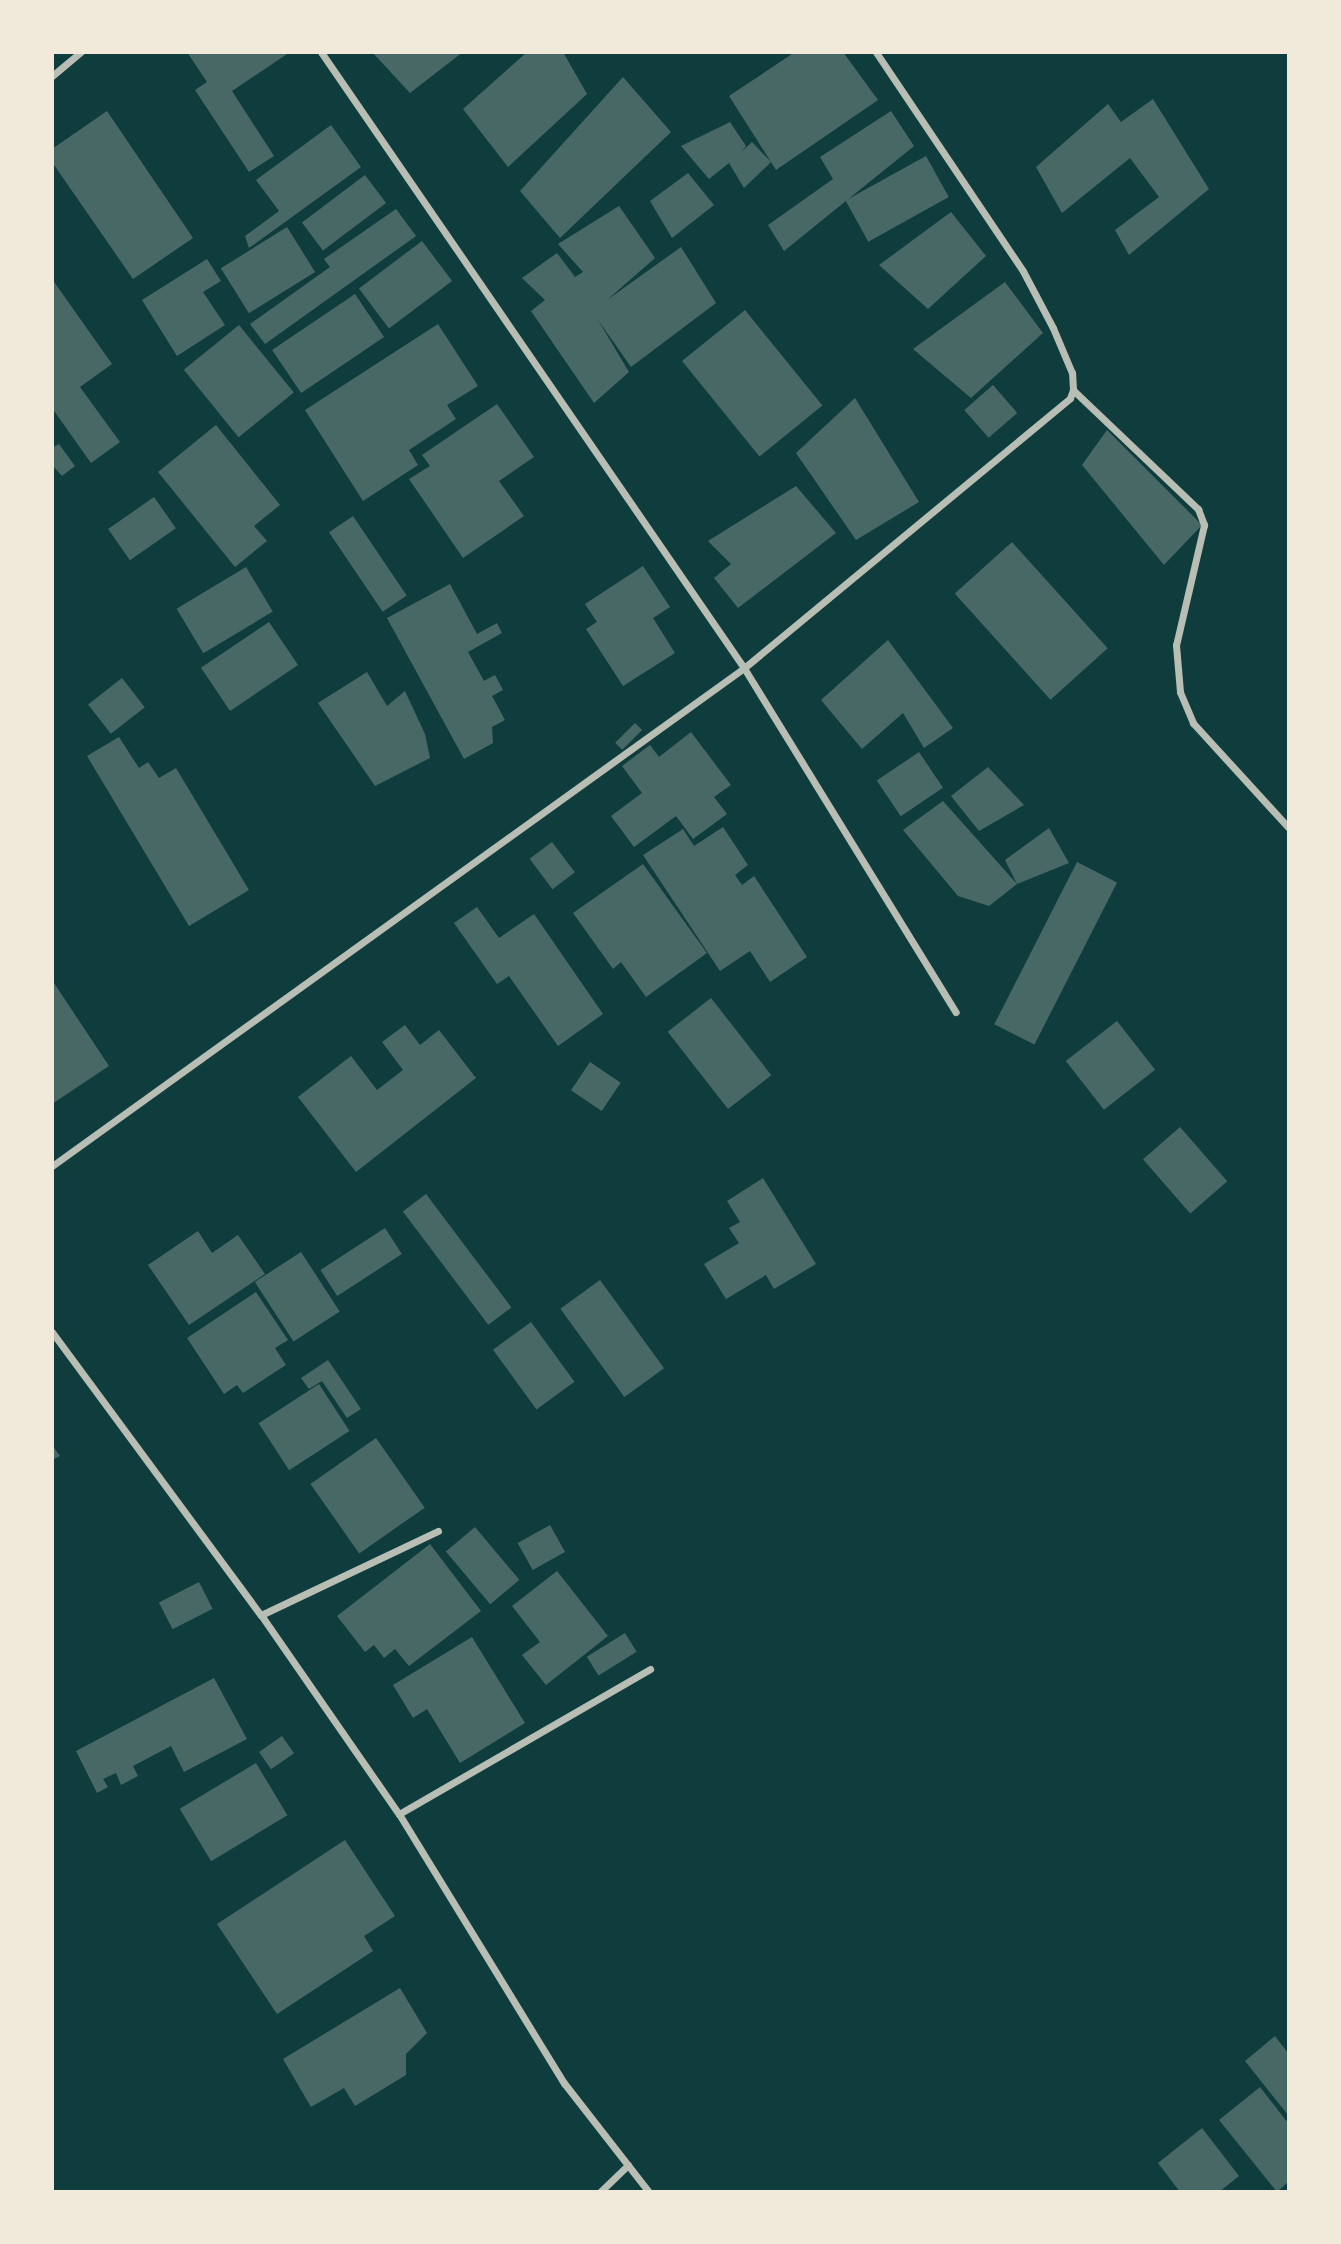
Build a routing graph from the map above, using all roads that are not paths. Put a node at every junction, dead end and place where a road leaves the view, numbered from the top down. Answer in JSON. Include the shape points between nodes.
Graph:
{"nodes":[{"id":1,"x":81,"y":52,"type":"edge"},
{"id":2,"x":321,"y":52,"type":"edge"},
{"id":3,"x":876,"y":52,"type":"edge"},
{"id":4,"x":52,"y":76,"type":"edge"},
{"id":5,"x":1073,"y":390,"type":"junction"},
{"id":6,"x":744,"y":668,"type":"junction"},
{"id":7,"x":1289,"y":827,"type":"edge"},
{"id":8,"x":956,"y":1012,"type":"dead end"},
{"id":9,"x":52,"y":1166,"type":"edge"},
{"id":10,"x":52,"y":1332,"type":"edge"},
{"id":11,"x":438,"y":1531,"type":"dead end"},
{"id":12,"x":261,"y":1615,"type":"junction"},
{"id":13,"x":650,"y":1669,"type":"dead end"},
{"id":14,"x":399,"y":1814,"type":"junction"},
{"id":15,"x":628,"y":2165,"type":"junction"},
{"id":16,"x":600,"y":2192,"type":"edge"},
{"id":17,"x":649,"y":2192,"type":"edge"}],
"edges":[{"from":1,"to":4,"type":"street"},
{"from":2,"to":6,"type":"street"},
{"from":3,"to":5,"type":"street","via":[[1023,271],[1072,373]]},
{"from":5,"to":6,"type":"street","via":[[1059,407]]},
{"from":5,"to":7,"type":"street","via":[[1198,509],[1204,525],[1176,645],[1180,692],[1193,723]]},
{"from":6,"to":8,"type":"street"},
{"from":6,"to":9,"type":"street"},
{"from":10,"to":12,"type":"street"},
{"from":11,"to":12,"type":"street"},
{"from":12,"to":14,"type":"street"},
{"from":13,"to":14,"type":"street"},
{"from":14,"to":15,"type":"street","via":[[564,2083]]},
{"from":15,"to":16,"type":"street"},
{"from":15,"to":17,"type":"street"}]}
